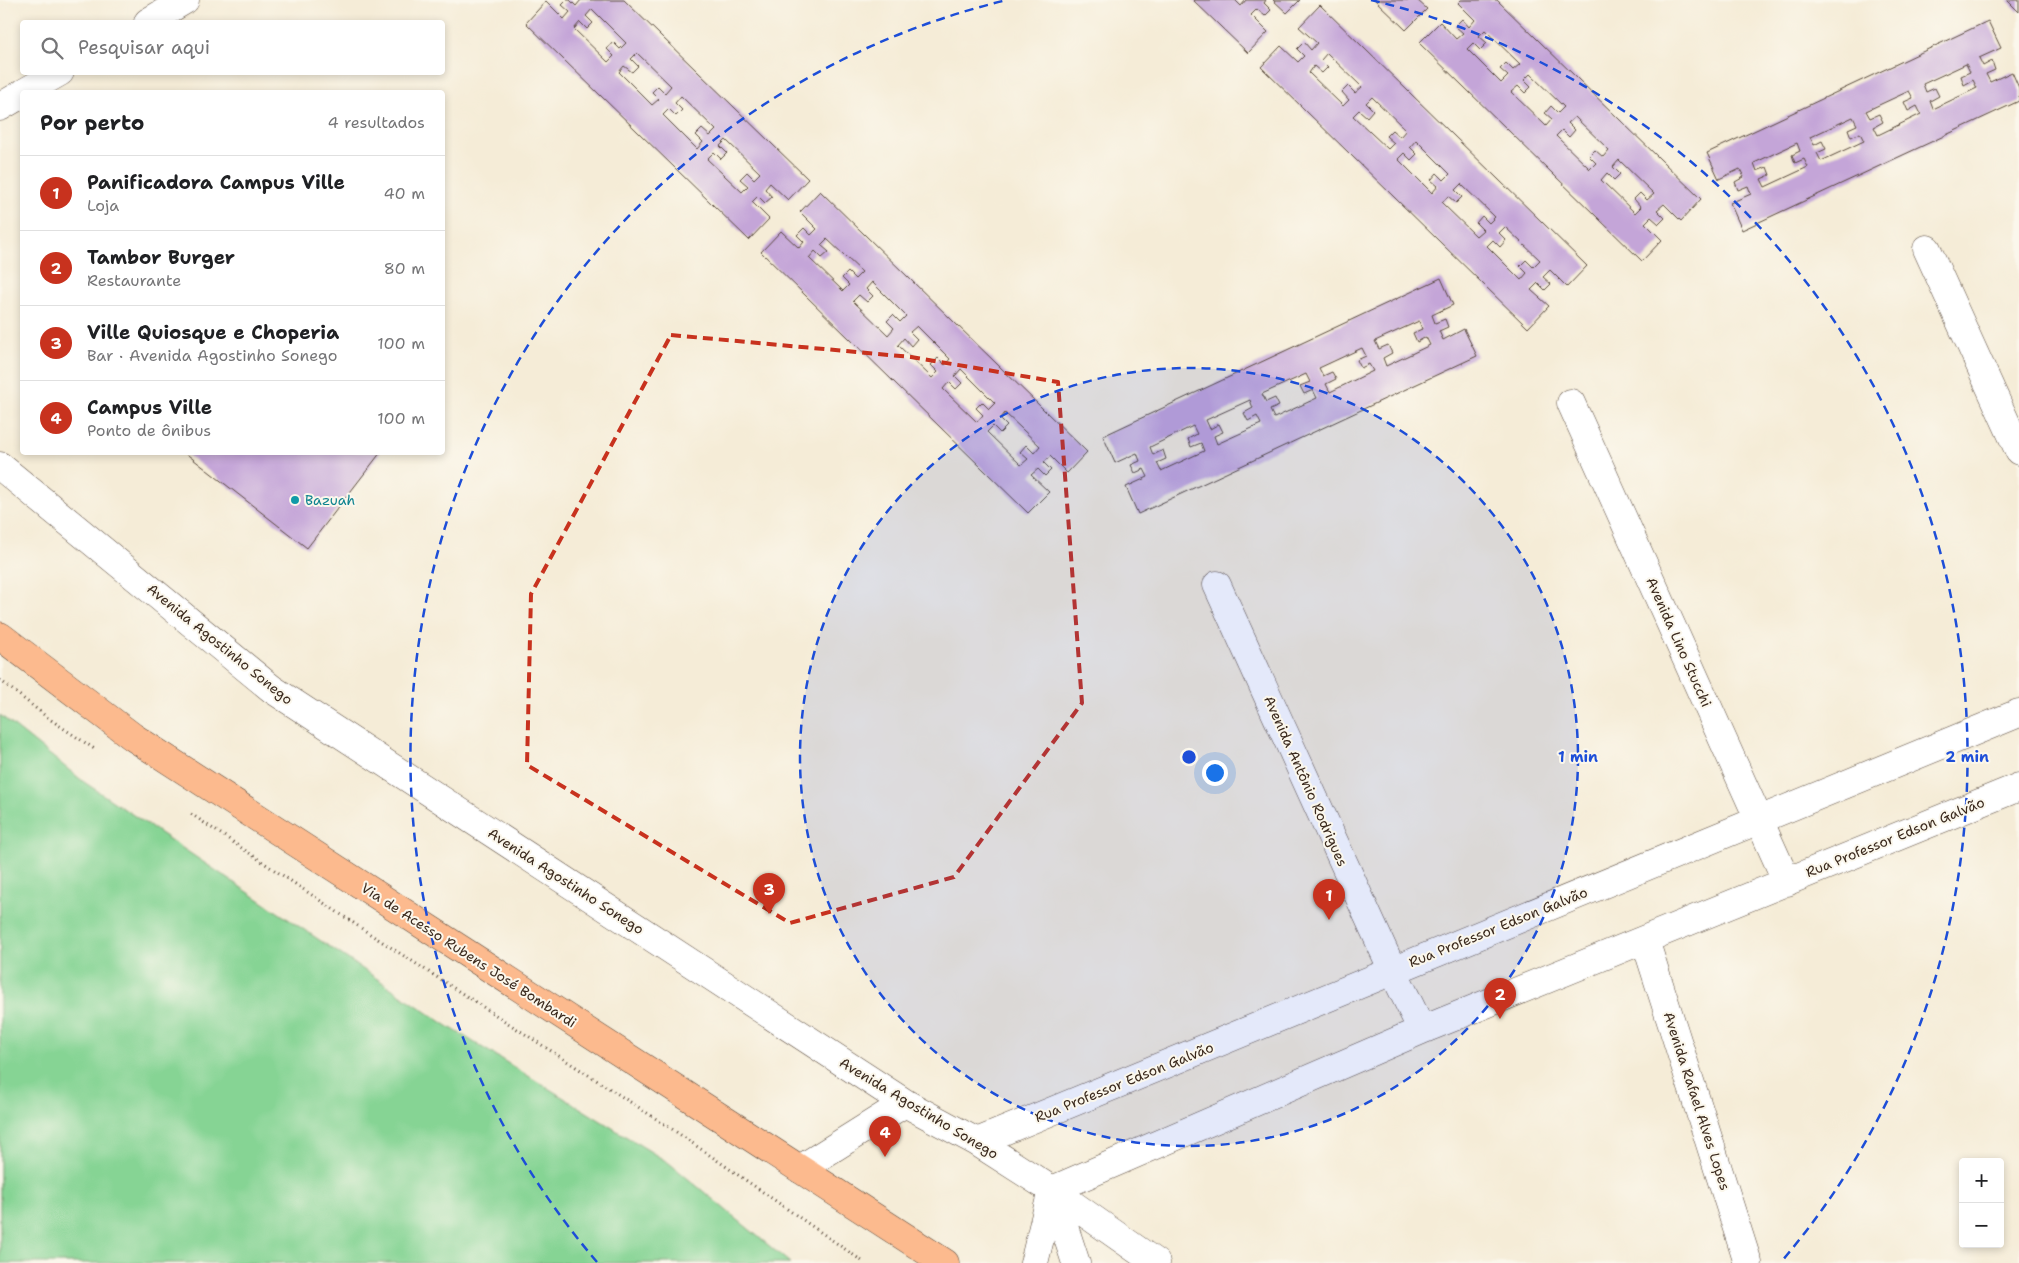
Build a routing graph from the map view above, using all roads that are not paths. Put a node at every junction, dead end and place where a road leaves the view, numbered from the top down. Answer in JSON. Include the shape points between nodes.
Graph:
{"nodes":[{"id":1,"x":185,"y":0,"type":"edge"},
{"id":2,"x":151,"y":20,"type":"edge"},
{"id":3,"x":55,"y":75,"type":"edge"},
{"id":4,"x":29,"y":90,"type":"edge"},
{"id":5,"x":20,"y":95,"type":"edge"},
{"id":6,"x":0,"y":107,"type":"edge"},
{"id":7,"x":1927,"y":249,"type":"dead end"},
{"id":8,"x":1571,"y":403,"type":"dead end"},
{"id":9,"x":2019,"y":451,"type":"edge"},
{"id":10,"x":0,"y":466,"type":"edge"},
{"id":11,"x":1217,"y":585,"type":"dead end"},
{"id":12,"x":0,"y":636,"type":"edge"},
{"id":13,"x":2019,"y":713,"type":"edge"},
{"id":14,"x":2019,"y":787,"type":"edge"},
{"id":15,"x":1758,"y":820,"type":"junction"},
{"id":16,"x":1787,"y":882,"type":"junction"},
{"id":17,"x":1645,"y":940,"type":"junction"},
{"id":18,"x":1393,"y":971,"type":"junction"},
{"id":19,"x":1422,"y":1030,"type":"junction"},
{"id":20,"x":905,"y":1103,"type":"junction"},
{"id":21,"x":977,"y":1142,"type":"junction"},
{"id":22,"x":800,"y":1169,"type":"junction"},
{"id":23,"x":1052,"y":1190,"type":"junction"},
{"id":24,"x":945,"y":1263,"type":"edge"},
{"id":25,"x":1034,"y":1263,"type":"edge"},
{"id":26,"x":1076,"y":1263,"type":"edge"},
{"id":27,"x":1156,"y":1263,"type":"edge"},
{"id":28,"x":1748,"y":1263,"type":"edge"}],
"edges":[{"from":1,"to":2,"type":"street"},
{"from":3,"to":4,"type":"street"},
{"from":5,"to":6,"type":"street"},
{"from":7,"to":9,"type":"street"},
{"from":8,"to":15,"type":"street","name":"Avenida Lino Stucchi"},
{"from":10,"to":20,"type":"street","name":"Avenida Agostinho Sonego","via":[[272,689]]},
{"from":11,"to":18,"type":"street","name":"Avenida Antônio Rodrigues"},
{"from":12,"to":22,"type":"main road","name":"Via de Acesso Rubens José Bombardi","via":[[133,737]]},
{"from":13,"to":15,"type":"street","name":"Rua Professor Edson Galvão"},
{"from":14,"to":16,"type":"street","name":"Rua Professor Edson Galvão"},
{"from":15,"to":16,"type":"street","name":"Avenida Lino Stucchi"},
{"from":15,"to":18,"type":"street","name":"Rua Professor Edson Galvão"},
{"from":16,"to":17,"type":"street","name":"Rua Professor Edson Galvão"},
{"from":17,"to":19,"type":"street","name":"Rua Professor Edson Galvão"},
{"from":17,"to":28,"type":"street","name":"Avenida Rafael Alves Lopes"},
{"from":18,"to":19,"type":"street","name":"Avenida Antônio Rodrigues"},
{"from":18,"to":21,"type":"street","name":"Rua Professor Edson Galvão"},
{"from":19,"to":23,"type":"street","name":"Rua Professor Edson Galvão"},
{"from":20,"to":21,"type":"street","name":"Avenida Agostinho Sonego"},
{"from":20,"to":22,"type":"street"},
{"from":21,"to":23,"type":"street","name":"Avenida Agostinho Sonego"},
{"from":22,"to":24,"type":"main road","name":"Via de Acesso Rubens José Bombardi"},
{"from":23,"to":25,"type":"street"},
{"from":23,"to":26,"type":"street"},
{"from":23,"to":27,"type":"street","name":"Avenida Agostinho Sonego"}]}
